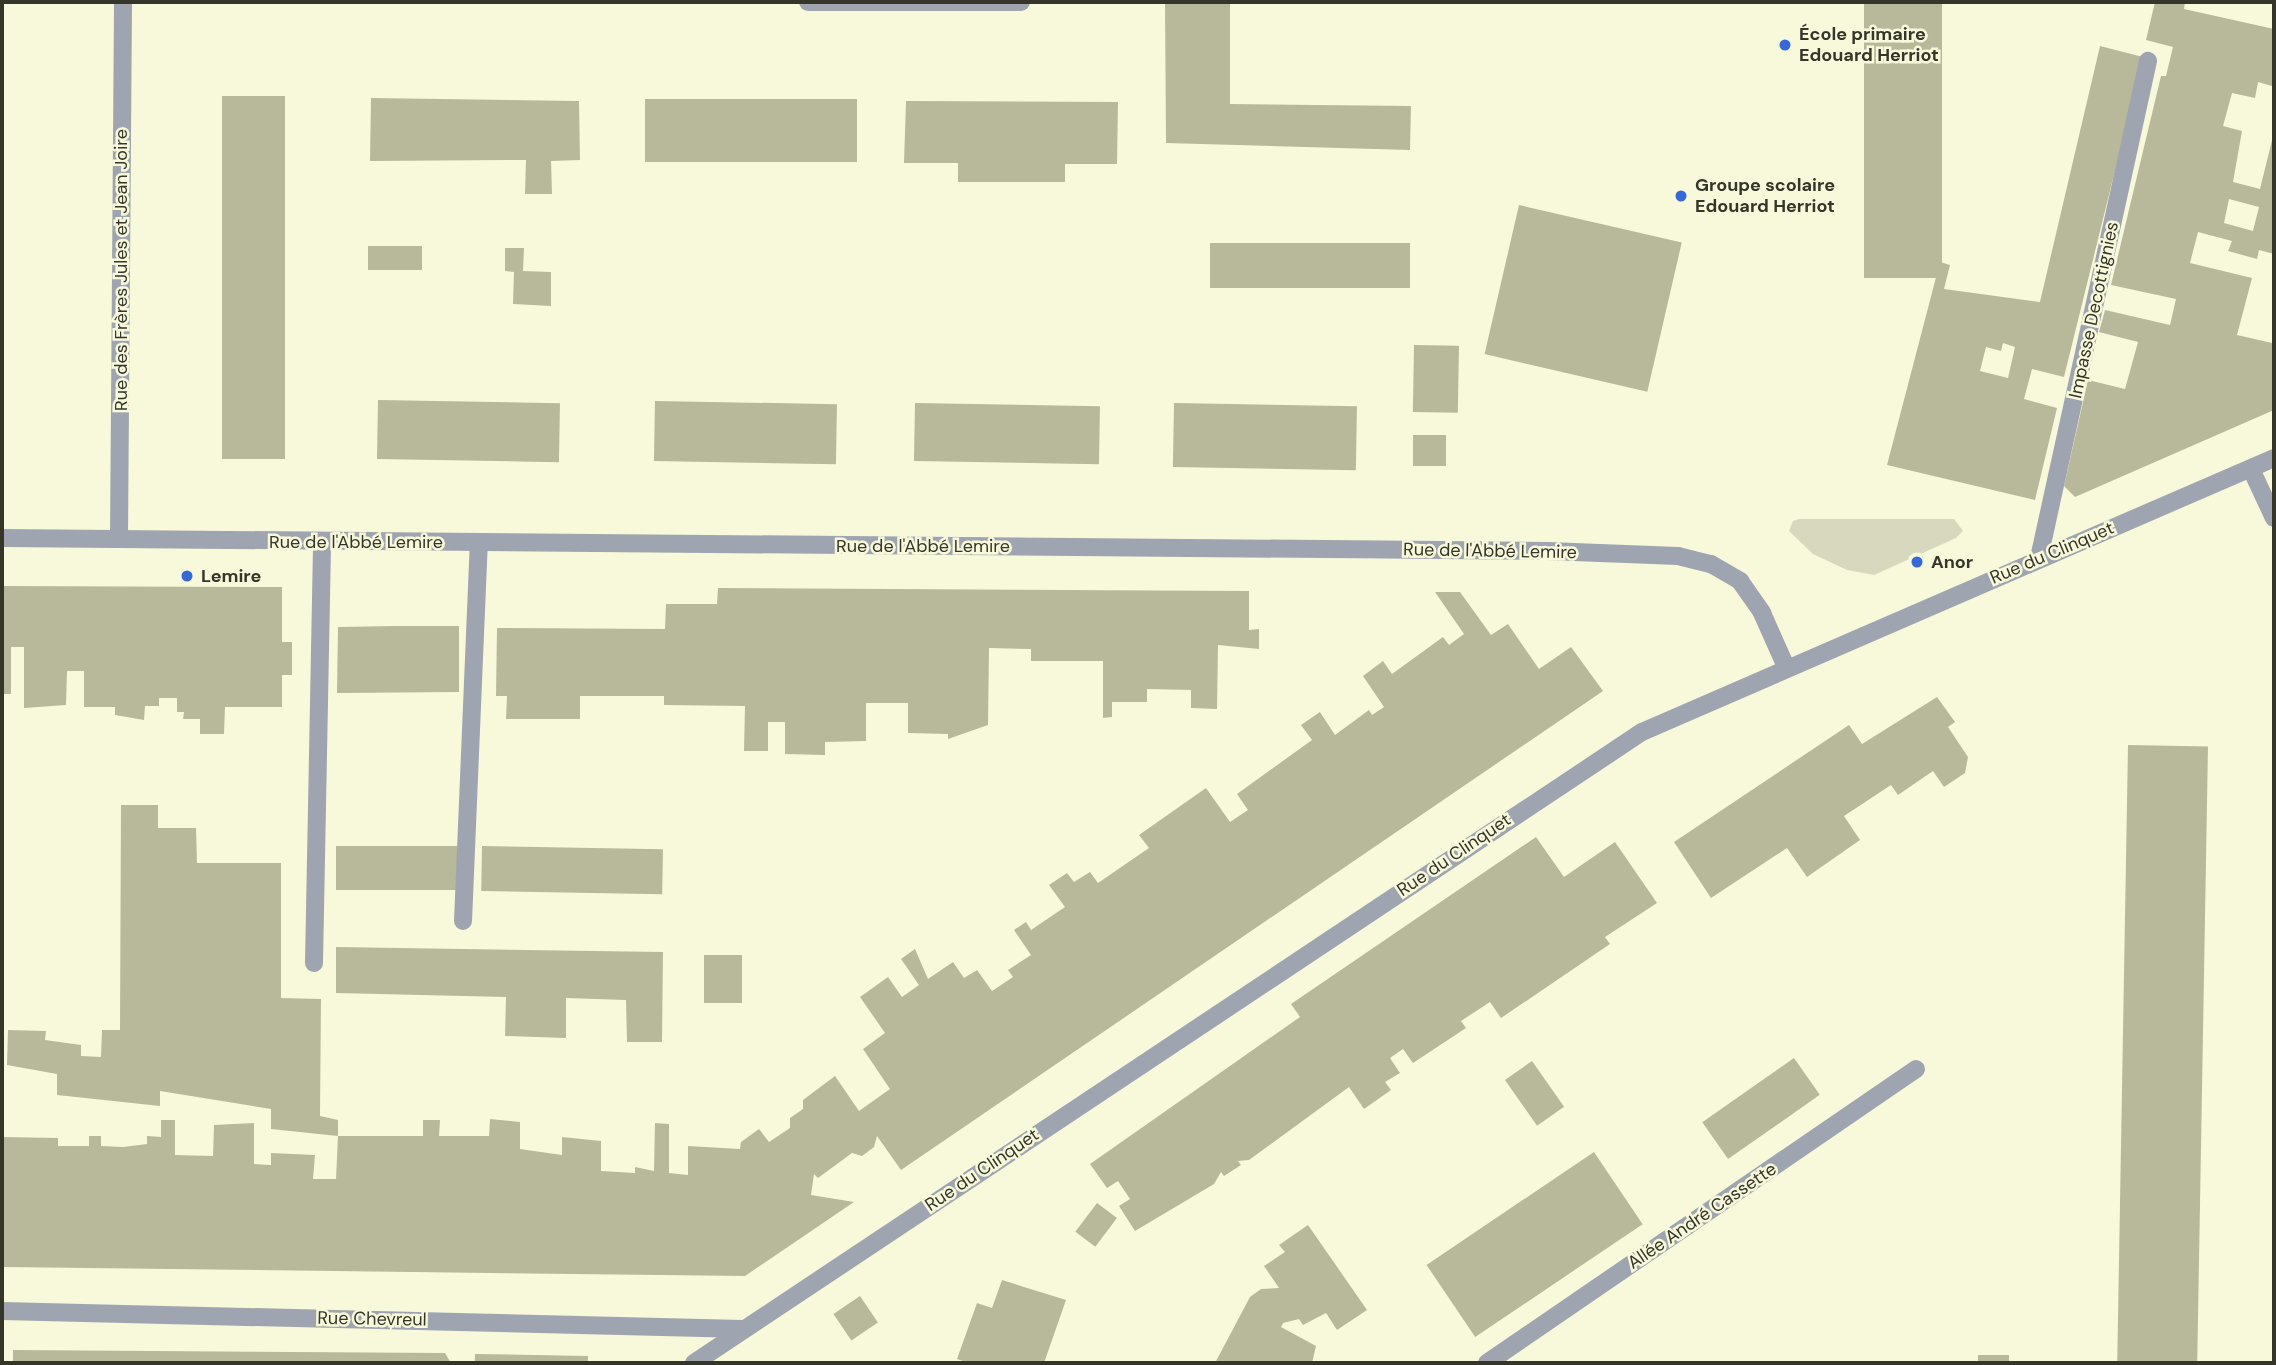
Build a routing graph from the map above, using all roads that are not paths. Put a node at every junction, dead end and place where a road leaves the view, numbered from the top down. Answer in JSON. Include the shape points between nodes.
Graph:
{"nodes":[{"id":1,"x":123,"y":2,"type":"edge"},
{"id":2,"x":808,"y":2,"type":"edge"},
{"id":3,"x":1021,"y":2,"type":"edge"},
{"id":4,"x":2148,"y":61,"type":"dead end"},
{"id":5,"x":2274,"y":458,"type":"edge"},
{"id":6,"x":2251,"y":469,"type":"junction"},
{"id":7,"x":2274,"y":518,"type":"edge"},
{"id":8,"x":2,"y":538,"type":"edge"},
{"id":9,"x":119,"y":538,"type":"junction"},
{"id":10,"x":322,"y":542,"type":"junction"},
{"id":11,"x":478,"y":542,"type":"junction"},
{"id":12,"x":2039,"y":558,"type":"junction"},
{"id":13,"x":1786,"y":667,"type":"junction"},
{"id":14,"x":463,"y":921,"type":"dead end"},
{"id":15,"x":314,"y":963,"type":"dead end"},
{"id":16,"x":1916,"y":1069,"type":"dead end"},
{"id":17,"x":2,"y":1311,"type":"edge"},
{"id":18,"x":743,"y":1329,"type":"junction"},
{"id":19,"x":694,"y":1363,"type":"edge"},
{"id":20,"x":1487,"y":1363,"type":"edge"}],
"edges":[{"from":1,"to":9,"type":"street","name":"Rue des Frères Jules et Jean Joire"},
{"from":2,"to":3,"type":"street"},
{"from":4,"to":12,"type":"street","name":"Impasse Decottignies"},
{"from":5,"to":6,"type":"street","name":"Rue du Clinquet"},
{"from":6,"to":7,"type":"street"},
{"from":6,"to":12,"type":"street","name":"Rue du Clinquet"},
{"from":8,"to":9,"type":"street","name":"Rue de l'Abbé Lemire"},
{"from":9,"to":10,"type":"street","name":"Rue de l'Abbé Lemire"},
{"from":10,"to":11,"type":"street","name":"Rue de l'Abbé Lemire"},
{"from":10,"to":15,"type":"street"},
{"from":11,"to":13,"type":"street","name":"Rue de l'Abbé Lemire","via":[[1678,556],[1711,564],[1740,581],[1762,613]]},
{"from":11,"to":14,"type":"street"},
{"from":12,"to":13,"type":"street","name":"Rue du Clinquet"},
{"from":13,"to":18,"type":"street","name":"Rue du Clinquet","via":[[1687,710],[1605,754]]},
{"from":16,"to":20,"type":"street","name":"Allée André Cassette"},
{"from":17,"to":18,"type":"street","name":"Rue Chevreul"},
{"from":18,"to":19,"type":"street","name":"Rue du Clinquet"}]}
